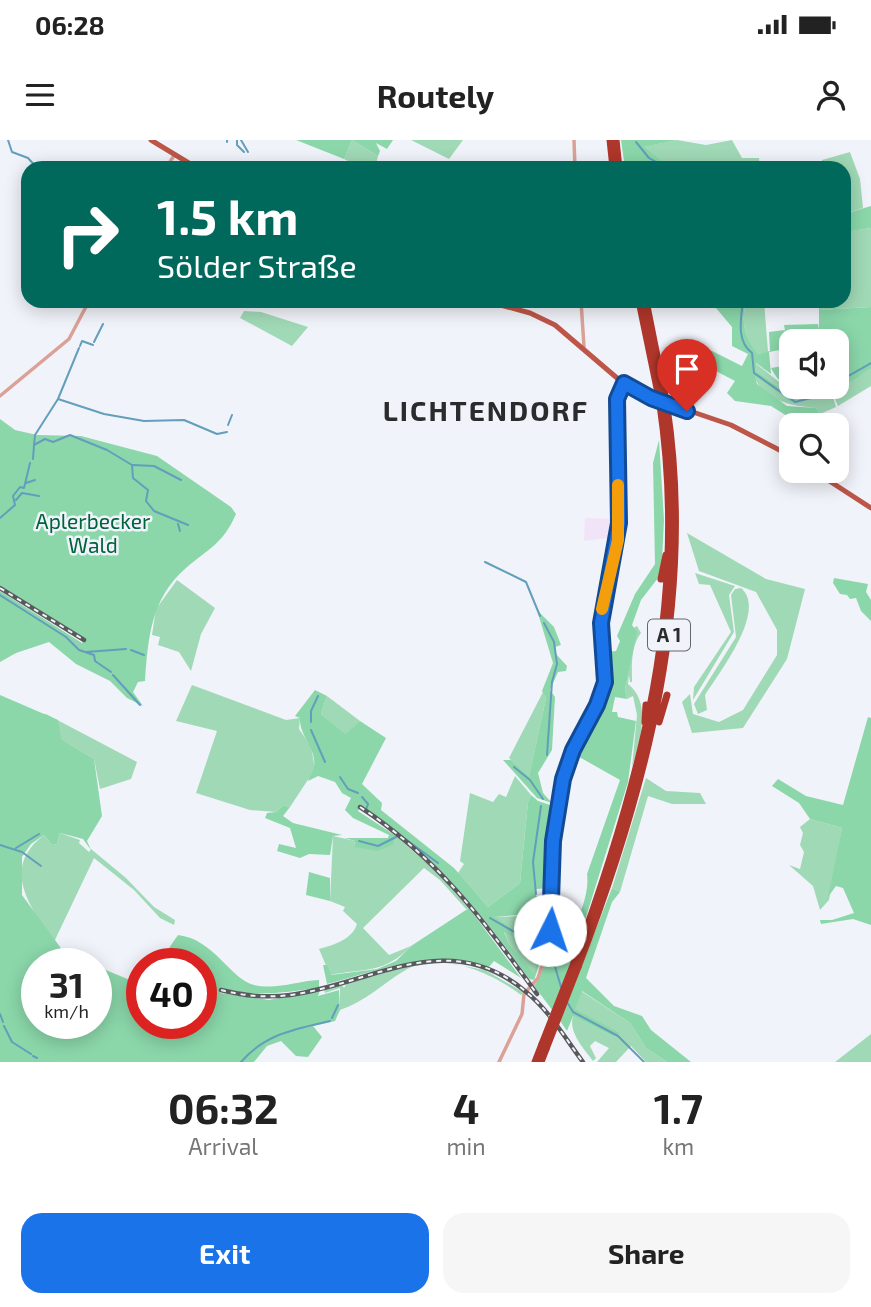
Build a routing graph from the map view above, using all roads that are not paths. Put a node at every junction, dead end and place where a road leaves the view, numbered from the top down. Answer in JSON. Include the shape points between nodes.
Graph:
{"nodes":[{"id":1,"x":151,"y":140,"type":"edge"},
{"id":2,"x":574,"y":140,"type":"edge"},
{"id":3,"x":610,"y":140,"type":"edge"},
{"id":4,"x":616,"y":140,"type":"edge"},
{"id":5,"x":175,"y":155,"type":"junction"},
{"id":6,"x":171,"y":161,"type":"edge"},
{"id":7,"x":185,"y":161,"type":"edge"},
{"id":8,"x":575,"y":161,"type":"edge"},
{"id":9,"x":612,"y":161,"type":"edge"},
{"id":10,"x":618,"y":161,"type":"edge"},
{"id":11,"x":85,"y":308,"type":"edge"},
{"id":12,"x":509,"y":308,"type":"edge"},
{"id":13,"x":581,"y":308,"type":"edge"},
{"id":14,"x":641,"y":308,"type":"edge"},
{"id":15,"x":647,"y":308,"type":"edge"},
{"id":16,"x":584,"y":347,"type":"junction"},
{"id":17,"x":624,"y":383,"type":"junction"},
{"id":18,"x":0,"y":396,"type":"edge"},
{"id":19,"x":661,"y":402,"type":"junction"},
{"id":20,"x":779,"y":450,"type":"edge"},
{"id":21,"x":832,"y":483,"type":"edge"},
{"id":22,"x":871,"y":508,"type":"edge"},
{"id":23,"x":677,"y":527,"type":"junction"},
{"id":24,"x":670,"y":540,"type":"junction"},
{"id":25,"x":680,"y":552,"type":"dead end"},
{"id":26,"x":661,"y":579,"type":"dead end"},
{"id":27,"x":667,"y":695,"type":"dead end"},
{"id":28,"x":646,"y":705,"type":"dead end"},
{"id":29,"x":647,"y":742,"type":"junction"},
{"id":30,"x":544,"y":1046,"type":"junction"},
{"id":31,"x":499,"y":1062,"type":"edge"},
{"id":32,"x":535,"y":1062,"type":"edge"},
{"id":33,"x":541,"y":1062,"type":"edge"}],
"edges":[{"from":1,"to":5,"type":"main road"},
{"from":2,"to":8,"type":"street"},
{"from":3,"to":9,"type":"highway"},
{"from":4,"to":10,"type":"highway"},
{"from":5,"to":6,"type":"street"},
{"from":5,"to":7,"type":"main road"},
{"from":11,"to":18,"type":"street","via":[[69,340]]},
{"from":12,"to":16,"type":"main road","via":[[542,318]]},
{"from":13,"to":16,"type":"street"},
{"from":14,"to":19,"type":"highway","number":"A 1"},
{"from":15,"to":19,"type":"highway","number":"A 1"},
{"from":16,"to":17,"type":"main road"},
{"from":17,"to":19,"type":"main road"},
{"from":17,"to":31,"type":"street","via":[[615,416],[618,540],[601,623],[605,685],[563,779],[553,841],[546,953],[538,978],[524,993],[522,1014]]},
{"from":19,"to":20,"type":"main road","via":[[731,425]]},
{"from":19,"to":23,"type":"highway","number":"A 1"},
{"from":19,"to":24,"type":"highway","number":"A 1"},
{"from":21,"to":22,"type":"main road"},
{"from":23,"to":25,"type":"highway"},
{"from":23,"to":29,"type":"highway","number":"A 1","via":[[670,631]]},
{"from":24,"to":26,"type":"highway"},
{"from":24,"to":29,"type":"highway","number":"A 1","via":[[663,639]]},
{"from":27,"to":29,"type":"highway"},
{"from":28,"to":29,"type":"highway"},
{"from":29,"to":30,"type":"highway","number":"A 1","bridge":true,"via":[[576,965]]},
{"from":30,"to":32,"type":"highway","number":"A 1"},
{"from":30,"to":33,"type":"highway","number":"A 1"}]}
